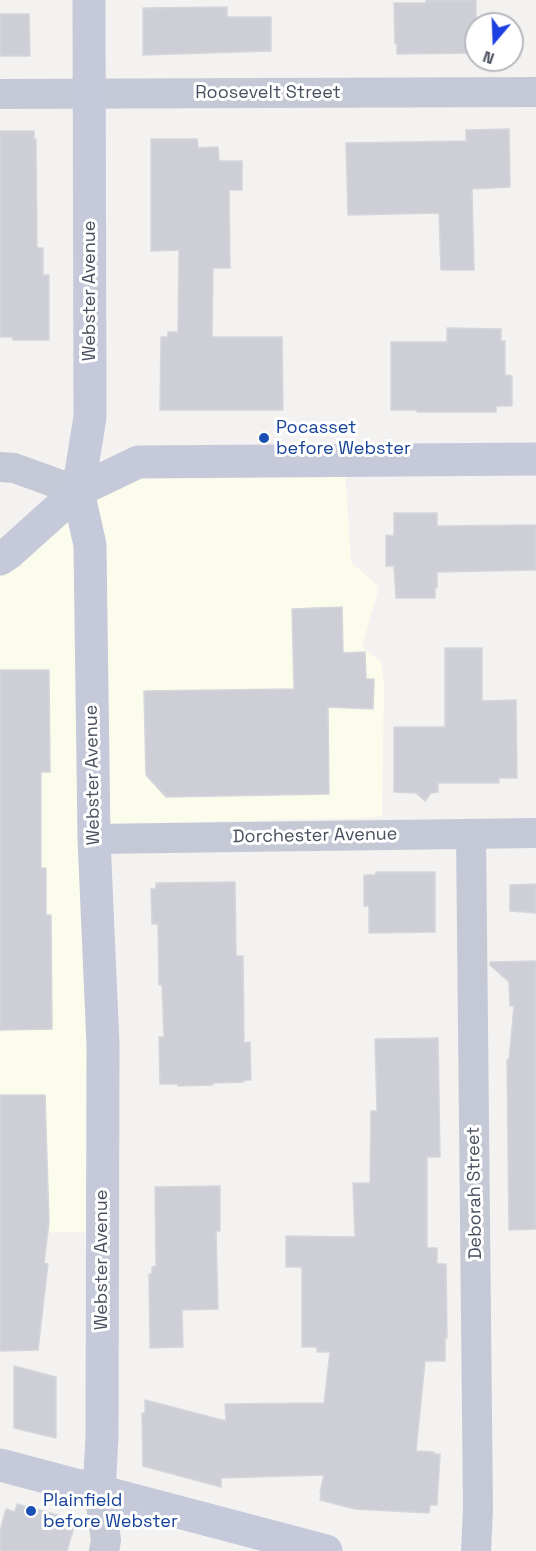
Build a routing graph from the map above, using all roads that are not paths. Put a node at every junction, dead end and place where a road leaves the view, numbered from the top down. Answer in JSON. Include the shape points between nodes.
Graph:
{"nodes":[{"id":1,"x":89,"y":0,"type":"edge"},
{"id":2,"x":536,"y":92,"type":"edge"},
{"id":3,"x":0,"y":94,"type":"edge"},
{"id":4,"x":89,"y":94,"type":"junction"},
{"id":5,"x":536,"y":459,"type":"edge"},
{"id":6,"x":0,"y":467,"type":"edge"},
{"id":7,"x":78,"y":491,"type":"junction"},
{"id":8,"x":0,"y":559,"type":"edge"},
{"id":9,"x":536,"y":833,"type":"edge"},
{"id":10,"x":471,"y":834,"type":"junction"},
{"id":11,"x":94,"y":839,"type":"junction"},
{"id":12,"x":0,"y":1465,"type":"edge"},
{"id":13,"x":99,"y":1491,"type":"junction"},
{"id":14,"x":104,"y":1551,"type":"edge"},
{"id":15,"x":326,"y":1551,"type":"edge"},
{"id":16,"x":476,"y":1551,"type":"edge"}],
"edges":[{"from":1,"to":4,"type":"street","name":"Webster Avenue"},
{"from":2,"to":4,"type":"street","name":"Roosevelt Street"},
{"from":3,"to":4,"type":"street","name":"Roosevelt Street"},
{"from":4,"to":7,"type":"street","name":"Webster Avenue","via":[[90,417]]},
{"from":5,"to":7,"type":"street","via":[[138,462]]},
{"from":6,"to":7,"type":"street","via":[[14,468]]},
{"from":7,"to":8,"type":"street"},
{"from":7,"to":11,"type":"street","name":"Webster Avenue","via":[[90,545]]},
{"from":9,"to":10,"type":"street","name":"Dorchester Avenue"},
{"from":10,"to":11,"type":"street","name":"Dorchester Avenue"},
{"from":10,"to":16,"type":"street","name":"Deborah Street"},
{"from":11,"to":13,"type":"street","name":"Webster Avenue","via":[[103,1045]]},
{"from":12,"to":13,"type":"street"},
{"from":13,"to":14,"type":"street","name":"Webster Avenue"},
{"from":13,"to":15,"type":"street"}]}
